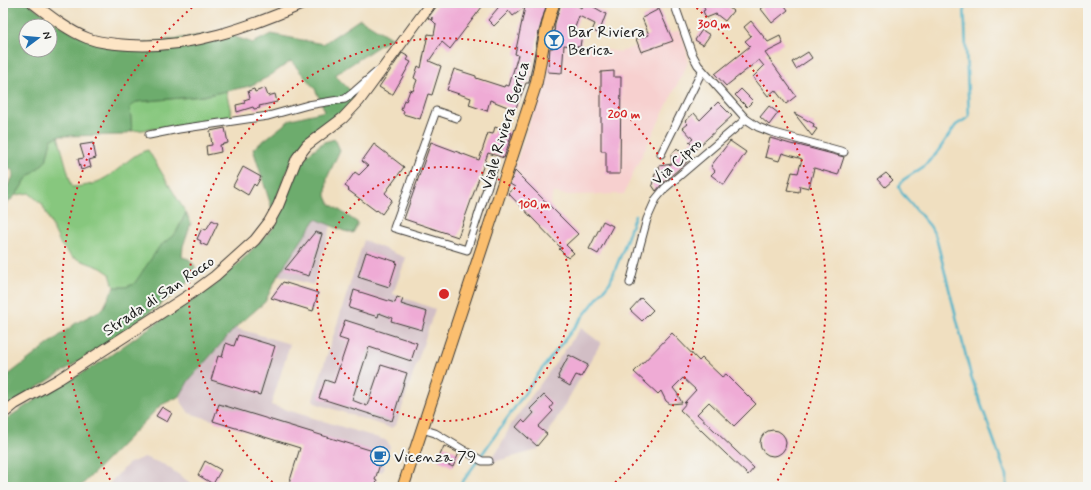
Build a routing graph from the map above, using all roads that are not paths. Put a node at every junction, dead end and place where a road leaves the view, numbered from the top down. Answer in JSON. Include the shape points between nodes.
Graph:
{"nodes":[{"id":1,"x":33,"y":3,"type":"edge"},
{"id":2,"x":305,"y":3,"type":"edge"},
{"id":3,"x":431,"y":3,"type":"edge"},
{"id":4,"x":554,"y":3,"type":"edge"},
{"id":5,"x":674,"y":3,"type":"edge"},
{"id":6,"x":387,"y":63,"type":"junction"},
{"id":7,"x":702,"y":71,"type":"junction"},
{"id":8,"x":457,"y":118,"type":"dead end"},
{"id":9,"x":746,"y":119,"type":"junction"},
{"id":10,"x":149,"y":136,"type":"dead end"},
{"id":11,"x":844,"y":152,"type":"dead end"},
{"id":12,"x":661,"y":154,"type":"dead end"},
{"id":13,"x":494,"y":167,"type":"dead end"},
{"id":14,"x":467,"y":250,"type":"junction"},
{"id":15,"x":479,"y":255,"type":"junction"},
{"id":16,"x":630,"y":283,"type":"dead end"},
{"id":17,"x":3,"y":414,"type":"edge"},
{"id":18,"x":422,"y":429,"type":"junction"},
{"id":19,"x":486,"y":461,"type":"dead end"},
{"id":20,"x":403,"y":487,"type":"edge"}],
"edges":[{"from":1,"to":2,"type":"street","via":[[59,23],[86,37],[108,44],[143,46],[168,45],[216,36]]},
{"from":3,"to":6,"type":"street","name":"Strada di San Rocco"},
{"from":4,"to":15,"type":"main road","name":"Viale Riviera Berica","via":[[546,26],[536,84]]},
{"from":5,"to":7,"type":"street","via":[[695,60]]},
{"from":6,"to":10,"type":"street","via":[[345,98],[268,116]]},
{"from":6,"to":17,"type":"street","name":"Strada di San Rocco","via":[[343,118],[307,145],[297,158],[269,222],[235,259],[192,293]]},
{"from":7,"to":9,"type":"street"},
{"from":7,"to":12,"type":"street","name":"Via Cipro"},
{"from":8,"to":14,"type":"street","via":[[436,111],[394,228]]},
{"from":9,"to":11,"type":"street","via":[[771,132]]},
{"from":9,"to":16,"type":"street","name":"Via Cipro","via":[[665,188],[656,199]]},
{"from":13,"to":14,"type":"street","name":"Viale Riviera Berica"},
{"from":14,"to":15,"type":"street"},
{"from":15,"to":18,"type":"main road","name":"Viale Riviera Berica"},
{"from":18,"to":19,"type":"street","via":[[435,433]]},
{"from":18,"to":20,"type":"main road","name":"Viale Riviera Berica"}]}
